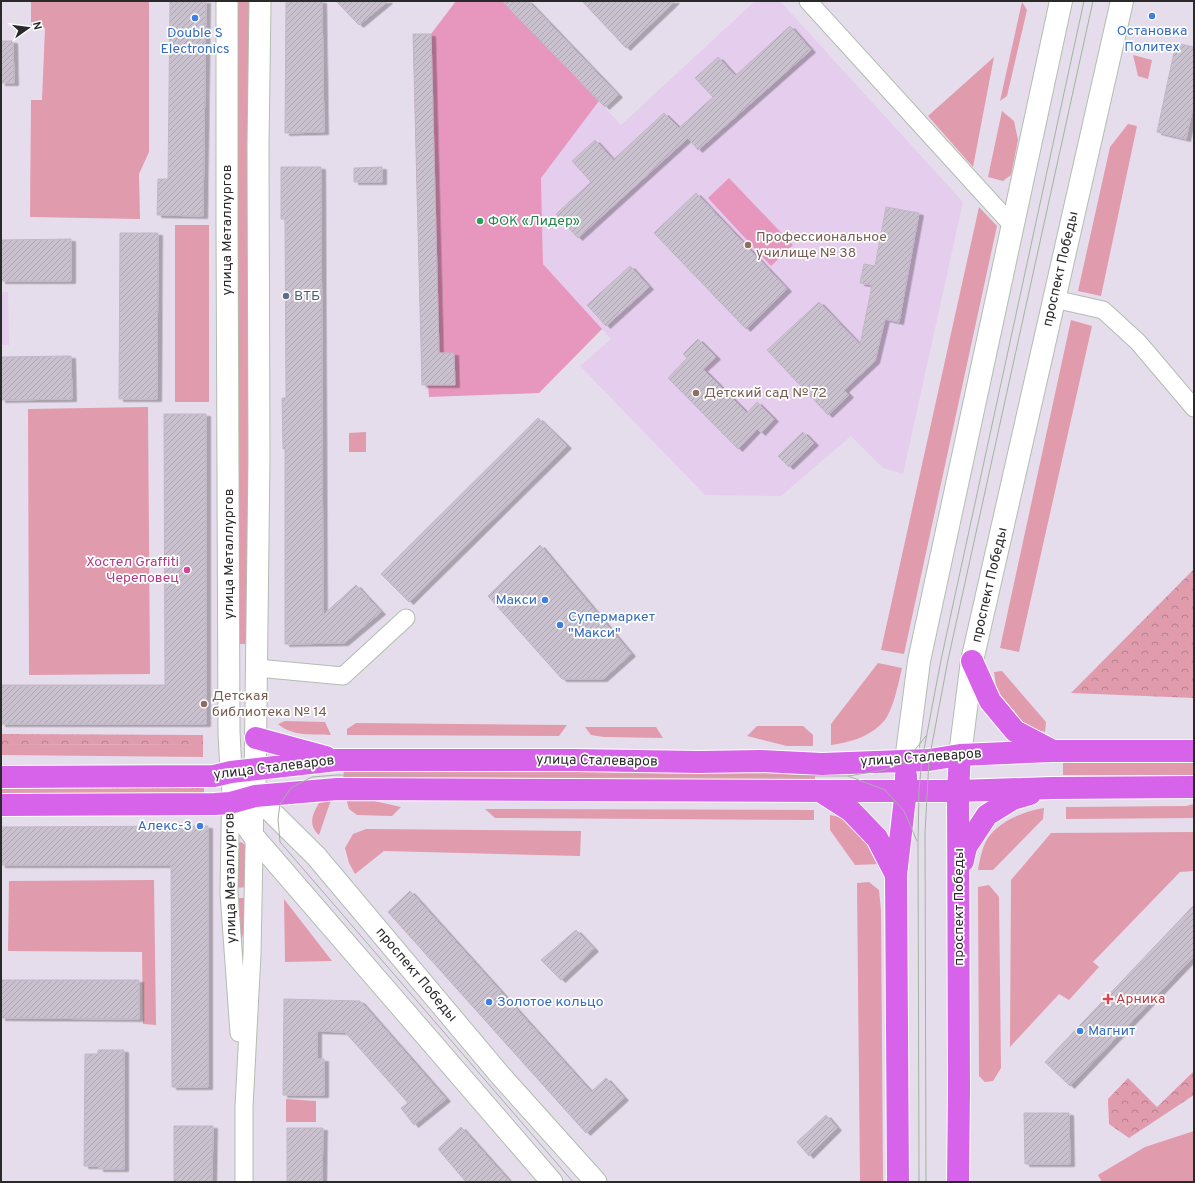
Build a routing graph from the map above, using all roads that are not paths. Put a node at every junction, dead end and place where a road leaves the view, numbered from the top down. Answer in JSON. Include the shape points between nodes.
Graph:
{"nodes":[{"id":1,"x":227,"y":1,"type":"edge"},
{"id":2,"x":260,"y":1,"type":"edge"},
{"id":3,"x":808,"y":1,"type":"edge"},
{"id":4,"x":1061,"y":1,"type":"edge"},
{"id":5,"x":1122,"y":1,"type":"edge"},
{"id":6,"x":1012,"y":225,"type":"junction"},
{"id":7,"x":1054,"y":299,"type":"junction"},
{"id":8,"x":1194,"y":408,"type":"edge"},
{"id":9,"x":406,"y":618,"type":"dead end"},
{"id":10,"x":972,"y":661,"type":"junction"},
{"id":11,"x":257,"y":668,"type":"junction"},
{"id":12,"x":256,"y":738,"type":"junction"},
{"id":13,"x":1052,"y":751,"type":"junction"},
{"id":14,"x":1194,"y":751,"type":"edge"},
{"id":15,"x":960,"y":755,"type":"junction"},
{"id":16,"x":337,"y":760,"type":"junction"},
{"id":17,"x":906,"y":761,"type":"junction"},
{"id":18,"x":256,"y":769,"type":"junction"},
{"id":19,"x":231,"y":772,"type":"junction"},
{"id":20,"x":1,"y":777,"type":"edge"},
{"id":21,"x":1194,"y":787,"type":"edge"},
{"id":22,"x":1052,"y":788,"type":"junction"},
{"id":23,"x":906,"y":790,"type":"junction"},
{"id":24,"x":820,"y":791,"type":"junction"},
{"id":25,"x":958,"y":791,"type":"junction"},
{"id":26,"x":255,"y":796,"type":"junction"},
{"id":27,"x":230,"y":803,"type":"junction"},
{"id":28,"x":1,"y":806,"type":"edge"},
{"id":29,"x":255,"y":838,"type":"junction"},
{"id":30,"x":896,"y":875,"type":"junction"},
{"id":31,"x":959,"y":876,"type":"junction"},
{"id":32,"x":244,"y":1107,"type":"junction"},
{"id":33,"x":244,"y":1182,"type":"edge"},
{"id":34,"x":552,"y":1182,"type":"edge"},
{"id":35,"x":596,"y":1182,"type":"edge"},
{"id":36,"x":898,"y":1182,"type":"edge"},
{"id":37,"x":958,"y":1182,"type":"edge"}],
"edges":[{"from":1,"to":19,"type":"street","name":"улица Металлургов","via":[[226,222]]},
{"from":2,"to":11,"type":"street","name":"улица Металлургов"},
{"from":3,"to":6,"type":"street"},
{"from":4,"to":6,"type":"main road"},
{"from":5,"to":7,"type":"main road","name":"проспект Победы"},
{"from":6,"to":17,"type":"main road","via":[[919,661]]},
{"from":7,"to":8,"type":"street","via":[[1103,310],[1138,342]]},
{"from":7,"to":10,"type":"main road","name":"проспект Победы"},
{"from":9,"to":11,"type":"street","via":[[342,676]]},
{"from":10,"to":13,"type":"main road","via":[[990,701],[1015,731]]},
{"from":10,"to":15,"type":"main road","name":"проспект Победы"},
{"from":11,"to":12,"type":"street","name":"улица Металлургов"},
{"from":12,"to":16,"type":"main road"},
{"from":12,"to":18,"type":"street","name":"улица Металлургов"},
{"from":13,"to":14,"type":"main road","name":"улица Сталеваров"},
{"from":13,"to":15,"type":"main road","name":"улица Сталеваров"},
{"from":15,"to":17,"type":"main road","name":"улица Сталеваров"},
{"from":15,"to":25,"type":"main road","name":"проспект Победы"},
{"from":16,"to":17,"type":"main road","name":"улица Сталеваров","via":[[760,761],[822,764]]},
{"from":16,"to":18,"type":"main road","name":"улица Сталеваров"},
{"from":17,"to":23,"type":"main road"},
{"from":18,"to":19,"type":"main road","name":"улица Сталеваров"},
{"from":18,"to":26,"type":"street","name":"улица Металлургов"},
{"from":19,"to":20,"type":"main road","name":"улица Сталеваров","via":[[214,776]]},
{"from":19,"to":26,"type":"street","name":"проспект Победы"},
{"from":19,"to":27,"type":"street","name":"улица Металлургов"},
{"from":21,"to":22,"type":"main road","name":"улица Сталеваров"},
{"from":22,"to":25,"type":"main road","name":"улица Сталеваров"},
{"from":22,"to":31,"type":"main road","via":[[1014,799],[986,816],[966,847]]},
{"from":23,"to":24,"type":"main road","name":"улица Сталеваров"},
{"from":23,"to":25,"type":"main road","name":"улица Сталеваров"},
{"from":23,"to":30,"type":"main road"},
{"from":24,"to":26,"type":"main road","name":"улица Сталеваров","via":[[337,789]]},
{"from":24,"to":30,"type":"main road","via":[[851,811],[876,838]]},
{"from":25,"to":31,"type":"main road","name":"проспект Победы"},
{"from":26,"to":27,"type":"main road","name":"улица Сталеваров"},
{"from":26,"to":29,"type":"street","name":"улица Металлургов"},
{"from":26,"to":35,"type":"street","name":"проспект Победы","via":[[316,856],[500,1075]]},
{"from":27,"to":28,"type":"main road","name":"улица Сталеваров"},
{"from":27,"to":29,"type":"street"},
{"from":27,"to":32,"type":"street","name":"улица Металлургов","via":[[229,893]]},
{"from":29,"to":32,"type":"street","name":"улица Металлургов"},
{"from":29,"to":34,"type":"street"},
{"from":30,"to":36,"type":"main road"},
{"from":31,"to":37,"type":"main road","name":"проспект Победы"},
{"from":32,"to":33,"type":"street","name":"улица Металлургов"}]}
